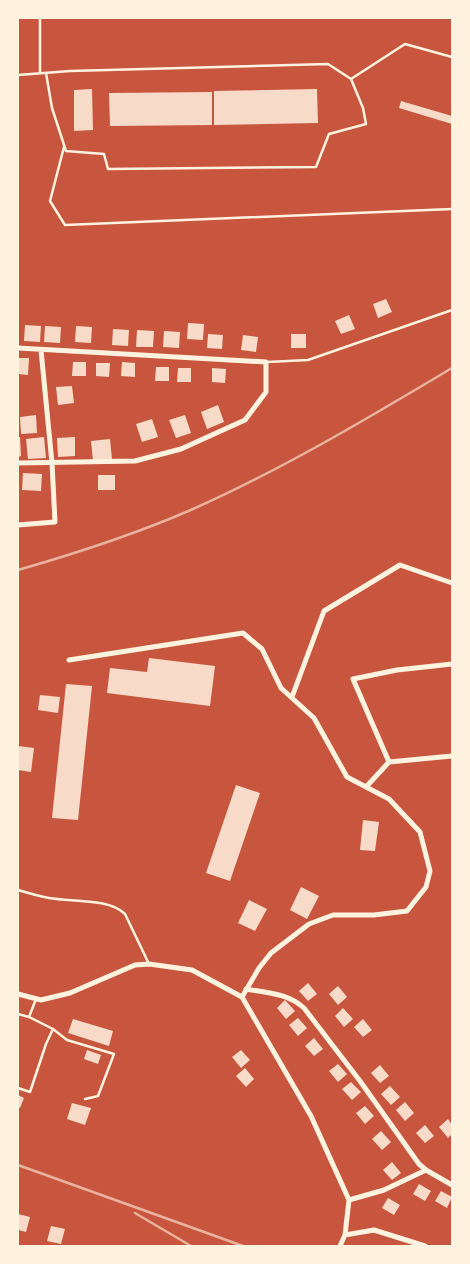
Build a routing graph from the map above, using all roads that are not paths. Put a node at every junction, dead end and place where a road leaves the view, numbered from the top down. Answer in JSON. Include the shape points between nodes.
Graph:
{"nodes":[{"id":1,"x":40,"y":18,"type":"edge"},
{"id":2,"x":452,"y":57,"type":"edge"},
{"id":3,"x":40,"y":73,"type":"junction"},
{"id":4,"x":46,"y":73,"type":"junction"},
{"id":5,"x":18,"y":75,"type":"edge"},
{"id":6,"x":351,"y":79,"type":"junction"},
{"id":7,"x":65,"y":146,"type":"junction"},
{"id":8,"x":452,"y":209,"type":"edge"},
{"id":9,"x":452,"y":310,"type":"edge"},
{"id":10,"x":18,"y":348,"type":"edge"},
{"id":11,"x":42,"y":350,"type":"junction"},
{"id":12,"x":266,"y":362,"type":"junction"},
{"id":13,"x":18,"y":462,"type":"edge"},
{"id":14,"x":52,"y":463,"type":"junction"},
{"id":15,"x":18,"y":525,"type":"edge"},
{"id":16,"x":452,"y":584,"type":"edge"},
{"id":17,"x":69,"y":660,"type":"dead end"},
{"id":18,"x":452,"y":664,"type":"edge"},
{"id":19,"x":292,"y":697,"type":"junction"},
{"id":20,"x":452,"y":756,"type":"edge"},
{"id":21,"x":390,"y":762,"type":"junction"},
{"id":22,"x":366,"y":787,"type":"junction"},
{"id":23,"x":18,"y":890,"type":"edge"},
{"id":24,"x":149,"y":964,"type":"junction"},
{"id":25,"x":246,"y":989,"type":"junction"},
{"id":26,"x":18,"y":994,"type":"edge"},
{"id":27,"x":242,"y":997,"type":"junction"},
{"id":28,"x":36,"y":999,"type":"junction"},
{"id":29,"x":18,"y":1014,"type":"edge"},
{"id":30,"x":30,"y":1017,"type":"junction"},
{"id":31,"x":52,"y":1029,"type":"junction"},
{"id":32,"x":18,"y":1088,"type":"edge"},
{"id":33,"x":85,"y":1100,"type":"dead end"},
{"id":34,"x":426,"y":1170,"type":"junction"},
{"id":35,"x":452,"y":1185,"type":"edge"},
{"id":36,"x":349,"y":1200,"type":"junction"},
{"id":37,"x":345,"y":1235,"type":"junction"},
{"id":38,"x":340,"y":1246,"type":"edge"},
{"id":39,"x":425,"y":1246,"type":"edge"}],
"edges":[{"from":1,"to":3,"type":"lane"},
{"from":2,"to":6,"type":"lane","via":[[405,44]]},
{"from":3,"to":4,"type":"lane"},
{"from":3,"to":5,"type":"lane"},
{"from":4,"to":6,"type":"lane","via":[[328,64]]},
{"from":4,"to":7,"type":"lane","via":[[52,108]]},
{"from":6,"to":7,"type":"lane","via":[[366,124],[329,134],[316,166],[108,169],[104,154],[66,151]]},
{"from":7,"to":8,"type":"lane","via":[[50,201],[66,226]]},
{"from":9,"to":12,"type":"lane","via":[[308,360]]},
{"from":10,"to":11,"type":"street"},
{"from":11,"to":12,"type":"street"},
{"from":11,"to":14,"type":"street"},
{"from":12,"to":14,"type":"street","via":[[266,392],[245,420],[181,449],[135,462]]},
{"from":13,"to":14,"type":"street"},
{"from":14,"to":15,"type":"street","via":[[55,522]]},
{"from":16,"to":19,"type":"street","via":[[400,565],[324,612]]},
{"from":17,"to":19,"type":"street","via":[[244,633],[262,649],[281,688]]},
{"from":18,"to":21,"type":"street","via":[[353,679]]},
{"from":19,"to":22,"type":"street","via":[[314,718],[347,777]]},
{"from":20,"to":21,"type":"street"},
{"from":21,"to":22,"type":"street"},
{"from":22,"to":25,"type":"street","via":[[389,799],[420,832],[430,871],[426,887],[407,911],[333,915],[309,924],[271,953]]},
{"from":23,"to":24,"type":"lane","via":[[119,908]]},
{"from":24,"to":27,"type":"street","via":[[192,970]]},
{"from":24,"to":28,"type":"street","via":[[135,965],[70,993]]},
{"from":25,"to":27,"type":"street"},
{"from":25,"to":34,"type":"street","via":[[284,996],[304,1008]]},
{"from":26,"to":28,"type":"street"},
{"from":27,"to":36,"type":"street","via":[[311,1116]]},
{"from":28,"to":30,"type":"lane"},
{"from":29,"to":30,"type":"lane"},
{"from":30,"to":31,"type":"lane"},
{"from":31,"to":32,"type":"lane","via":[[30,1092]]},
{"from":31,"to":33,"type":"lane","via":[[67,1040],[114,1054],[98,1096]]},
{"from":34,"to":35,"type":"street"},
{"from":34,"to":36,"type":"street","via":[[384,1190]]},
{"from":36,"to":37,"type":"street"},
{"from":37,"to":38,"type":"street"},
{"from":37,"to":39,"type":"street","via":[[374,1230]]}]}
